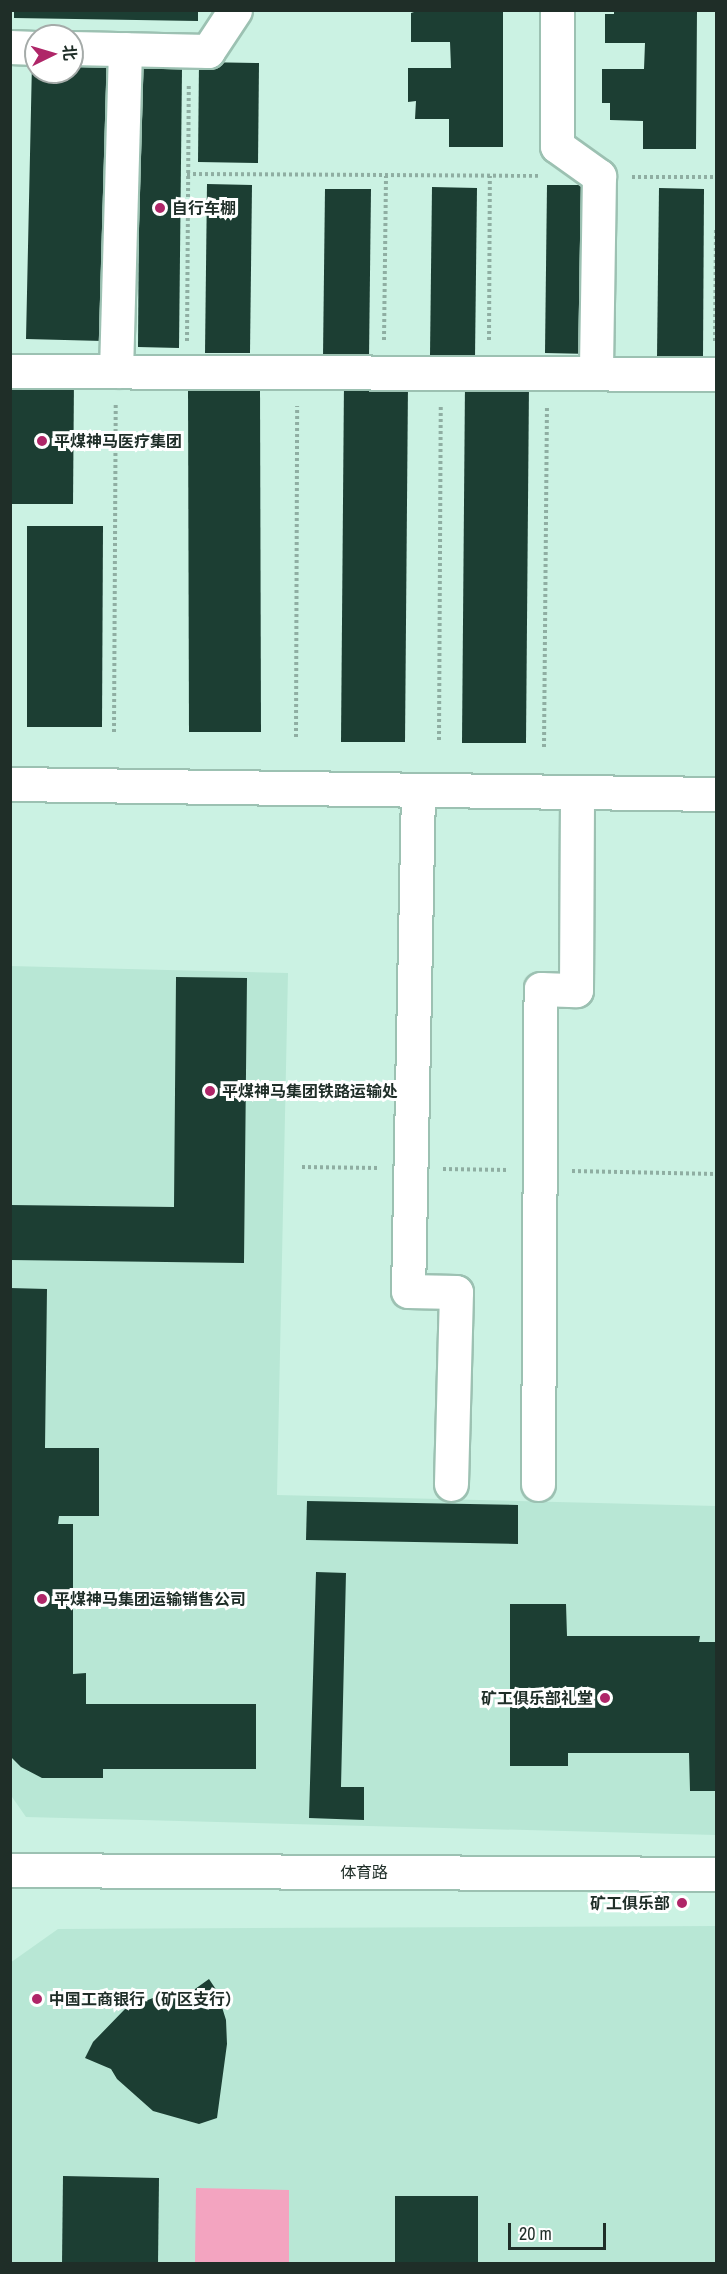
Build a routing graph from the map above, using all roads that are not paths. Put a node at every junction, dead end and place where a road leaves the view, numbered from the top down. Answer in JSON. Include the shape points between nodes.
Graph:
{"nodes":[{"id":1,"x":235,"y":10,"type":"edge"},
{"id":2,"x":557,"y":10,"type":"edge"},
{"id":3,"x":84,"y":48,"type":"edge"},
{"id":4,"x":124,"y":49,"type":"junction"},
{"id":5,"x":10,"y":370,"type":"edge"},
{"id":6,"x":116,"y":371,"type":"junction"},
{"id":7,"x":596,"y":373,"type":"junction"},
{"id":8,"x":714,"y":374,"type":"road end"},
{"id":9,"x":10,"y":784,"type":"edge"},
{"id":10,"x":418,"y":790,"type":"junction"},
{"id":11,"x":578,"y":792,"type":"junction"},
{"id":12,"x":717,"y":794,"type":"edge"},
{"id":13,"x":451,"y":1484,"type":"dead end"},
{"id":14,"x":538,"y":1484,"type":"dead end"},
{"id":15,"x":10,"y":1870,"type":"edge"},
{"id":16,"x":717,"y":1874,"type":"edge"}],
"edges":[{"from":1,"to":4,"type":"street","via":[[208,51]]},
{"from":2,"to":7,"type":"street","via":[[557,146],[599,176]]},
{"from":3,"to":4,"type":"street"},
{"from":4,"to":6,"type":"street"},
{"from":5,"to":6,"type":"street"},
{"from":6,"to":7,"type":"street"},
{"from":7,"to":8,"type":"street"},
{"from":9,"to":10,"type":"street"},
{"from":10,"to":11,"type":"street"},
{"from":10,"to":13,"type":"street","via":[[408,1291],[456,1292]]},
{"from":11,"to":12,"type":"street"},
{"from":11,"to":14,"type":"street","via":[[576,990],[542,989]]},
{"from":15,"to":16,"type":"street","name":"体育路"}]}
